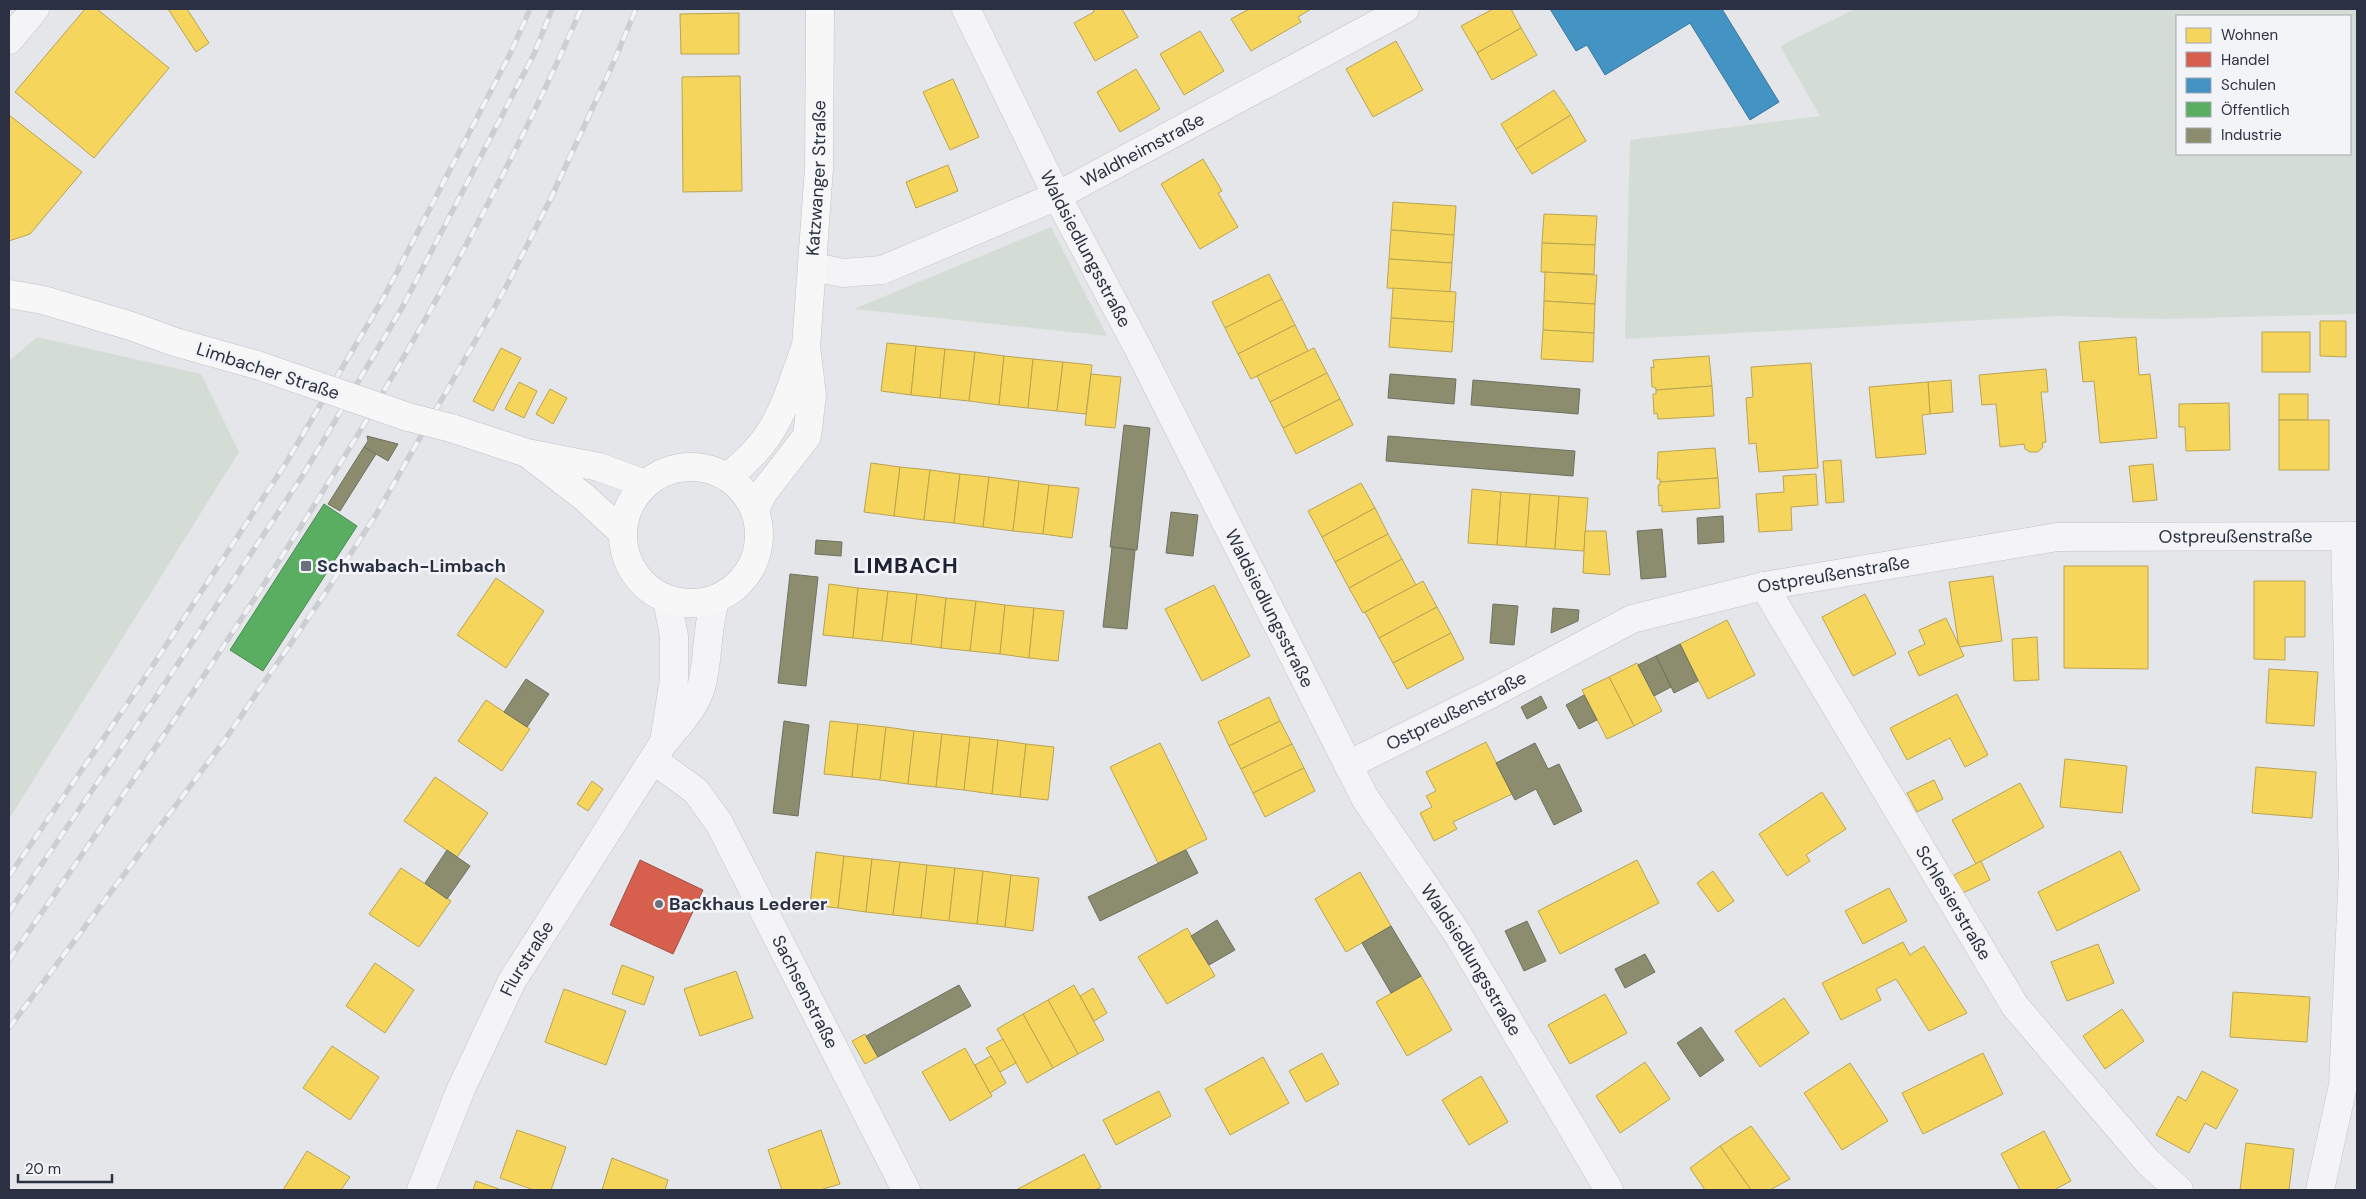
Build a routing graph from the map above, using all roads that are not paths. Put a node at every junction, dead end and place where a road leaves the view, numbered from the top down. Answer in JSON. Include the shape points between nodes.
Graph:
{"nodes":[{"id":1,"x":36,"y":9,"type":"edge"},
{"id":2,"x":820,"y":9,"type":"edge"},
{"id":3,"x":966,"y":9,"type":"edge"},
{"id":4,"x":1405,"y":9,"type":"edge"},
{"id":5,"x":9,"y":40,"type":"edge"},
{"id":6,"x":1057,"y":196,"type":"junction"},
{"id":7,"x":814,"y":267,"type":"junction"},
{"id":8,"x":9,"y":294,"type":"edge"},
{"id":9,"x":806,"y":347,"type":"junction"},
{"id":10,"x":526,"y":453,"type":"junction"},
{"id":11,"x":728,"y":477,"type":"junction"},
{"id":12,"x":645,"y":484,"type":"junction"},
{"id":13,"x":755,"y":509,"type":"junction"},
{"id":14,"x":622,"y":532,"type":"junction"},
{"id":15,"x":2351,"y":537,"type":"edge"},
{"id":16,"x":1764,"y":586,"type":"junction"},
{"id":17,"x":667,"y":600,"type":"junction"},
{"id":18,"x":716,"y":600,"type":"junction"},
{"id":19,"x":658,"y":751,"type":"junction"},
{"id":20,"x":1348,"y":765,"type":"junction"},
{"id":21,"x":421,"y":1190,"type":"edge"},
{"id":22,"x":906,"y":1190,"type":"edge"},
{"id":23,"x":1608,"y":1190,"type":"edge"},
{"id":24,"x":2179,"y":1190,"type":"edge"},
{"id":25,"x":2320,"y":1190,"type":"edge"}],
"edges":[{"from":1,"to":5,"type":"street"},
{"from":2,"to":7,"type":"main road","name":"Katzwanger Straße","via":[[819,168]]},
{"from":3,"to":6,"type":"street","name":"Waldsiedlungsstraße"},
{"from":4,"to":6,"type":"street","name":"Waldheimstraße"},
{"from":6,"to":7,"type":"street","name":"Waldheimstraße","via":[[882,270],[843,273]]},
{"from":6,"to":20,"type":"street","name":"Waldsiedlungsstraße","via":[[1143,358]]},
{"from":7,"to":9,"type":"main road","name":"Katzwanger Straße"},
{"from":8,"to":10,"type":"main road","name":"Limbacher Straße","bridge":true,"via":[[61,305],[257,365]]},
{"from":9,"to":11,"type":"main road","name":"Katzwanger Straße","via":[[770,433]]},
{"from":9,"to":13,"type":"main road","name":"Katzwanger Straße","via":[[812,395],[806,436],[763,493]]},
{"from":10,"to":12,"type":"main road","name":"Limbacher Straße","via":[[599,467]]},
{"from":10,"to":14,"type":"main road","name":"Limbacher Straße","via":[[584,497]]},
{"from":11,"to":12,"type":"main road","via":[[700,467],[681,468],[671,469]]},
{"from":11,"to":13,"type":"main road","via":[[744,491]]},
{"from":12,"to":14,"type":"main road","via":[[629,505]]},
{"from":13,"to":18,"type":"main road","via":[[760,532],[755,560],[740,584]]},
{"from":14,"to":17,"type":"main road","via":[[627,560],[643,584]]},
{"from":15,"to":16,"type":"street","name":"Ostpreußenstraße","via":[[2057,537]]},
{"from":15,"to":25,"type":"street","via":[[2352,890],[2344,1085]]},
{"from":16,"to":20,"type":"street","name":"Ostpreußenstraße","via":[[1632,619]]},
{"from":16,"to":24,"type":"street","name":"Schlesierstraße","via":[[2015,1006],[2148,1162]]},
{"from":17,"to":18,"type":"main road","via":[[692,604]]},
{"from":17,"to":19,"type":"street","name":"Flurstraße","via":[[674,636],[674,679]]},
{"from":18,"to":19,"type":"street","name":"Flurstraße","via":[[707,637],[702,684],[690,711]]},
{"from":19,"to":21,"type":"street","name":"Flurstraße","via":[[512,981],[461,1090]]},
{"from":19,"to":22,"type":"street","name":"Sachsenstraße","via":[[696,791],[718,823]]},
{"from":20,"to":23,"type":"street","name":"Waldsiedlungsstraße","via":[[1365,798],[1456,933]]}]}
